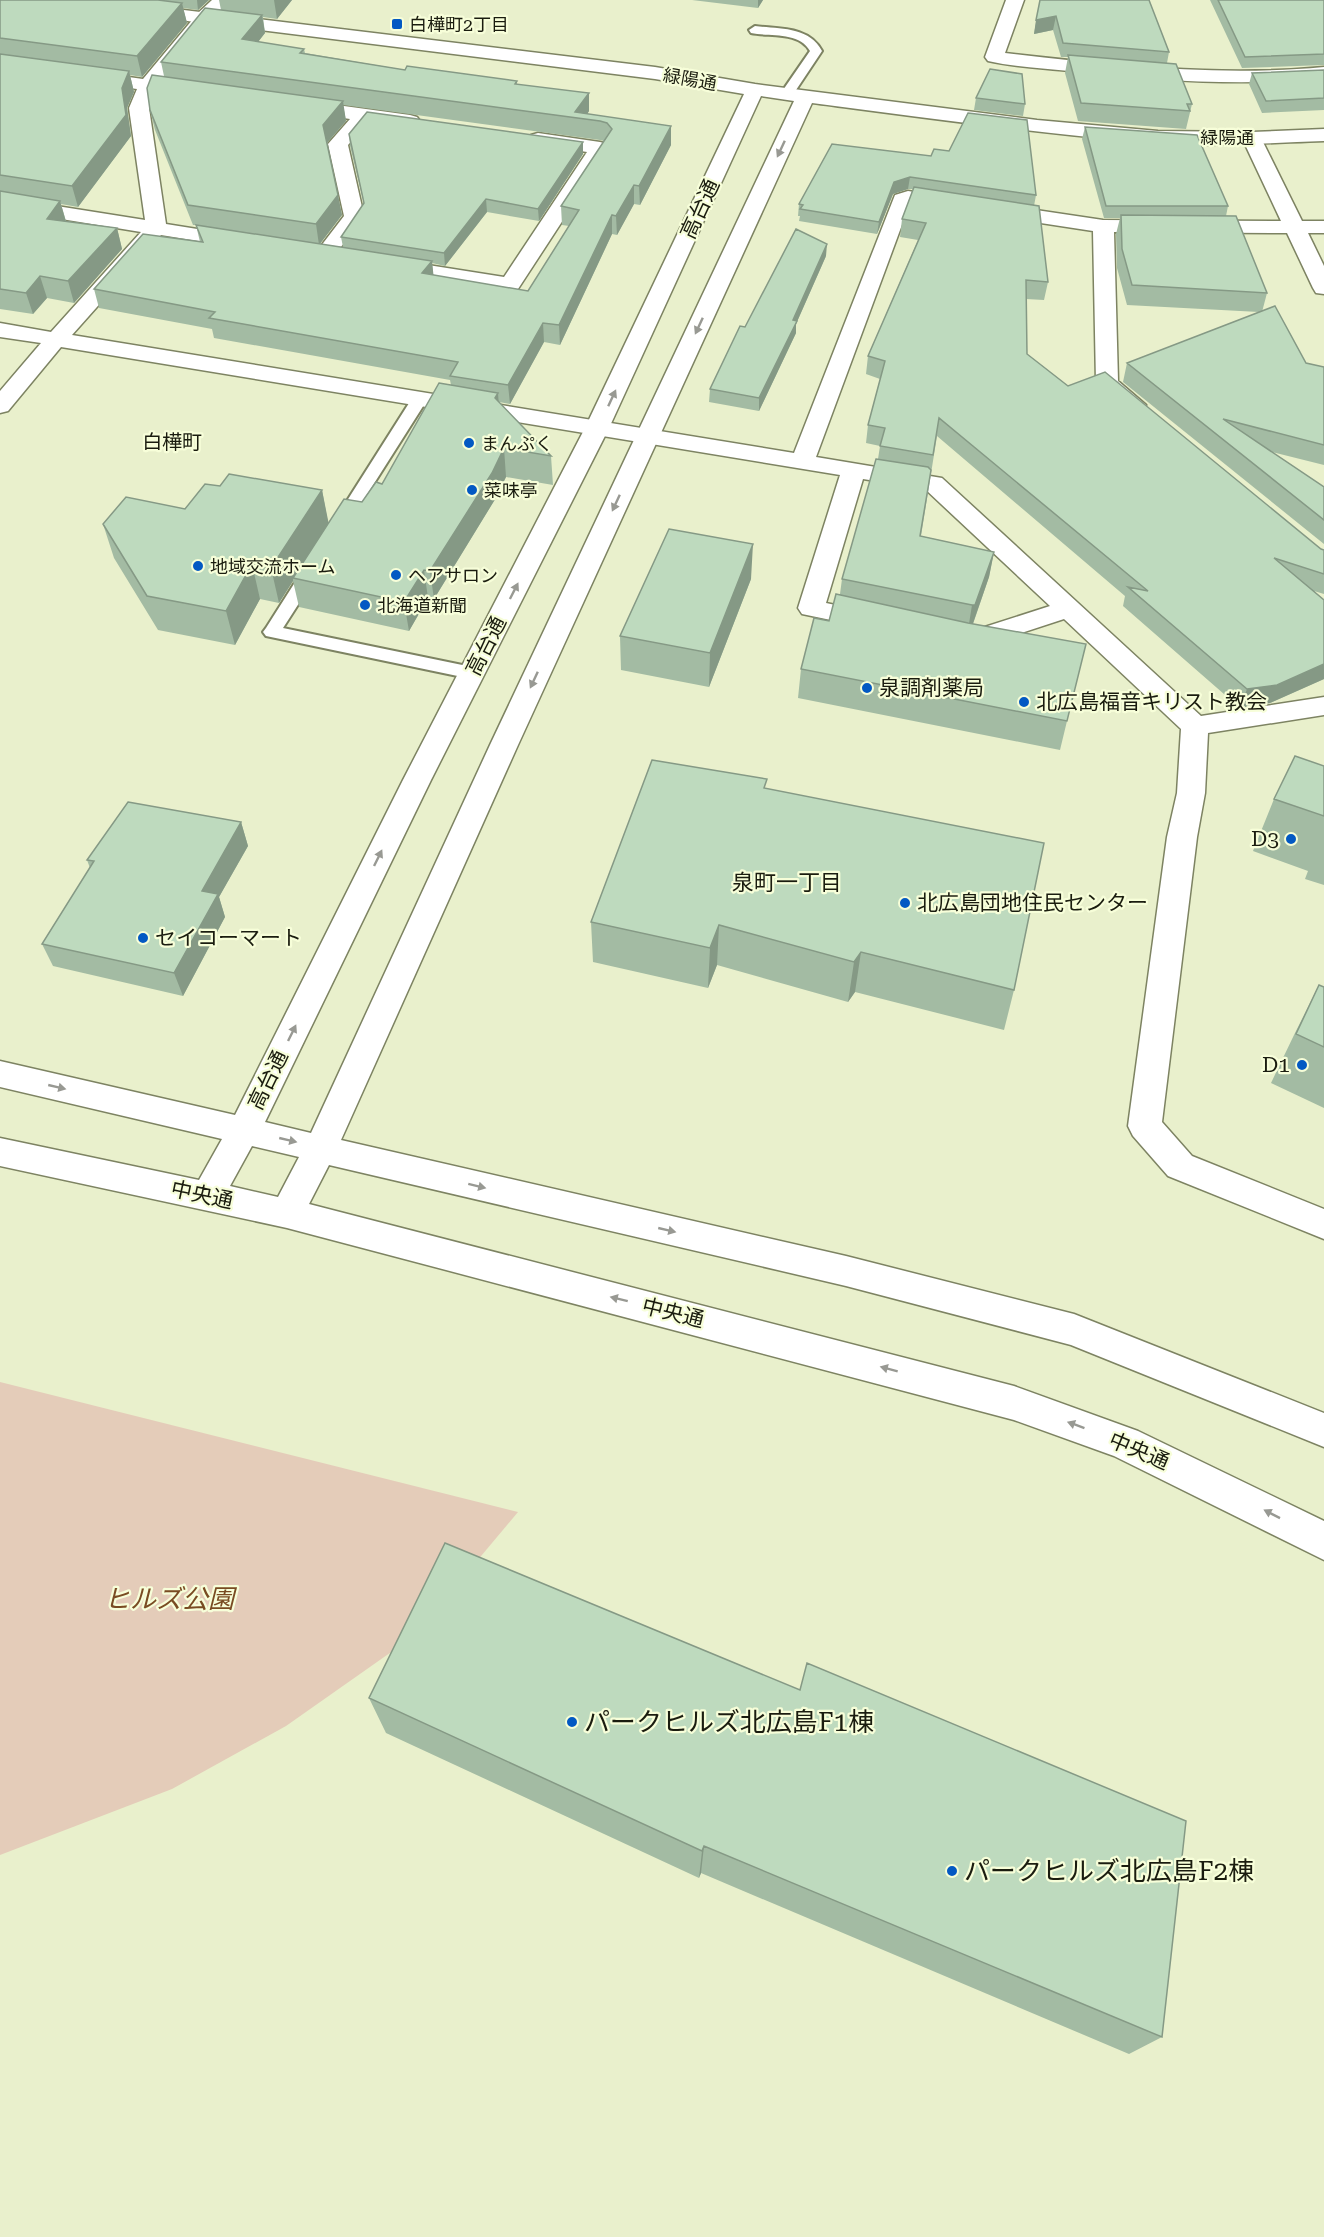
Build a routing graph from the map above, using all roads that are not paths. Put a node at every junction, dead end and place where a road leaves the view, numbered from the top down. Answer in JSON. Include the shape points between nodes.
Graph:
{"nodes":[{"id":1,"x":58,"y":0,"type":"edge"},
{"id":2,"x":222,"y":0,"type":"edge"},
{"id":3,"x":1015,"y":0,"type":"edge"},
{"id":4,"x":204,"y":17,"type":"junction"},
{"id":5,"x":755,"y":30,"type":"dead end"},
{"id":6,"x":0,"y":65,"type":"edge"},
{"id":7,"x":1324,"y":73,"type":"edge"},
{"id":8,"x":148,"y":85,"type":"junction"},
{"id":9,"x":755,"y":90,"type":"junction"},
{"id":10,"x":216,"y":94,"type":"edge"},
{"id":11,"x":797,"y":95,"type":"junction"},
{"id":12,"x":285,"y":104,"type":"edge"},
{"id":13,"x":364,"y":115,"type":"junction"},
{"id":14,"x":423,"y":123,"type":"edge"},
{"id":15,"x":1324,"y":135,"type":"edge"},
{"id":16,"x":517,"y":136,"type":"edge"},
{"id":17,"x":1252,"y":138,"type":"junction"},
{"id":18,"x":0,"y":203,"type":"edge"},
{"id":19,"x":1103,"y":226,"type":"junction"},
{"id":20,"x":1324,"y":227,"type":"edge"},
{"id":21,"x":156,"y":228,"type":"junction"},
{"id":22,"x":1295,"y":228,"type":"junction"},
{"id":23,"x":257,"y":244,"type":"edge"},
{"id":24,"x":302,"y":251,"type":"edge"},
{"id":25,"x":325,"y":255,"type":"junction"},
{"id":26,"x":348,"y":259,"type":"edge"},
{"id":27,"x":371,"y":262,"type":"edge"},
{"id":28,"x":1324,"y":288,"type":"edge"},
{"id":29,"x":0,"y":330,"type":"edge"},
{"id":30,"x":56,"y":339,"type":"junction"},
{"id":31,"x":419,"y":400,"type":"junction"},
{"id":32,"x":0,"y":406,"type":"edge"},
{"id":33,"x":1152,"y":420,"type":"edge"},
{"id":34,"x":597,"y":428,"type":"junction"},
{"id":35,"x":647,"y":436,"type":"junction"},
{"id":36,"x":802,"y":462,"type":"junction"},
{"id":37,"x":853,"y":471,"type":"junction"},
{"id":38,"x":1067,"y":609,"type":"junction"},
{"id":39,"x":901,"y":627,"type":"edge"},
{"id":40,"x":935,"y":634,"type":"edge"},
{"id":41,"x":472,"y":673,"type":"junction"},
{"id":42,"x":1324,"y":706,"type":"edge"},
{"id":43,"x":1195,"y":726,"type":"junction"},
{"id":44,"x":0,"y":1074,"type":"edge"},
{"id":45,"x":244,"y":1130,"type":"junction"},
{"id":46,"x":321,"y":1148,"type":"junction"},
{"id":47,"x":0,"y":1152,"type":"edge"},
{"id":48,"x":207,"y":1197,"type":"junction"},
{"id":49,"x":287,"y":1213,"type":"junction"},
{"id":50,"x":1324,"y":1224,"type":"edge"},
{"id":51,"x":1324,"y":1430,"type":"edge"},
{"id":52,"x":1324,"y":1541,"type":"edge"}],
"edges":[{"from":1,"to":4,"type":"street","name":"緑陽通"},
{"from":2,"to":4,"type":"street"},
{"from":3,"to":7,"type":"street","via":[[994,57],[1140,74],[1288,78]]},
{"from":4,"to":8,"type":"street"},
{"from":4,"to":9,"type":"street","name":"緑陽通","via":[[655,73]]},
{"from":5,"to":11,"type":"lane","via":[[806,38],[814,43],[816,51]]},
{"from":6,"to":8,"type":"street"},
{"from":8,"to":10,"type":"street"},
{"from":8,"to":21,"type":"street","via":[[139,108]]},
{"from":9,"to":11,"type":"street","name":"緑陽通"},
{"from":34,"to":9,"type":"street","name":"高台通","one_way":true},
{"from":11,"to":17,"type":"street","name":"緑陽通","via":[[1037,126],[1158,136]]},
{"from":11,"to":35,"type":"street","one_way":true},
{"from":12,"to":13,"type":"street"},
{"from":13,"to":14,"type":"street"},
{"from":13,"to":25,"type":"street","via":[[338,144],[354,216]]},
{"from":15,"to":17,"type":"street","name":"緑陽通"},
{"from":16,"to":27,"type":"street","via":[[600,148],[510,284]]},
{"from":17,"to":22,"type":"street"},
{"from":18,"to":21,"type":"street"},
{"from":19,"to":22,"type":"street"},
{"from":19,"to":33,"type":"street","via":[[1107,383]]},
{"from":19,"to":36,"type":"street","via":[[902,199]]},
{"from":20,"to":22,"type":"street"},
{"from":21,"to":23,"type":"street"},
{"from":21,"to":30,"type":"street"},
{"from":22,"to":28,"type":"street"},
{"from":24,"to":25,"type":"street"},
{"from":25,"to":26,"type":"street"},
{"from":29,"to":30,"type":"street"},
{"from":30,"to":31,"type":"street"},
{"from":30,"to":32,"type":"street"},
{"from":31,"to":34,"type":"street"},
{"from":31,"to":41,"type":"lane","via":[[272,632]]},
{"from":34,"to":35,"type":"street"},
{"from":41,"to":34,"type":"street","name":"高台通","one_way":true},
{"from":35,"to":36,"type":"street"},
{"from":35,"to":46,"type":"street","one_way":true},
{"from":36,"to":37,"type":"street"},
{"from":37,"to":38,"type":"street","via":[[933,483]]},
{"from":37,"to":39,"type":"street","via":[[811,608]]},
{"from":38,"to":40,"type":"street","via":[[969,641]]},
{"from":38,"to":43,"type":"street"},
{"from":45,"to":41,"type":"street","name":"高台通","one_way":true},
{"from":42,"to":43,"type":"street"},
{"from":43,"to":50,"type":"street","via":[[1191,793],[1145,1126],[1180,1166]]},
{"from":44,"to":45,"type":"street","one_way":true},
{"from":45,"to":46,"type":"street","one_way":true},
{"from":45,"to":48,"type":"street","name":"高台通"},
{"from":46,"to":49,"type":"street"},
{"from":46,"to":51,"type":"street","one_way":true,"via":[[846,1271],[1074,1330]]},
{"from":47,"to":48,"type":"street","name":"中央通"},
{"from":48,"to":49,"type":"street","name":"中央通"},
{"from":52,"to":49,"type":"street","name":"中央通","one_way":true,"via":[[1125,1443],[1014,1403]]}]}
